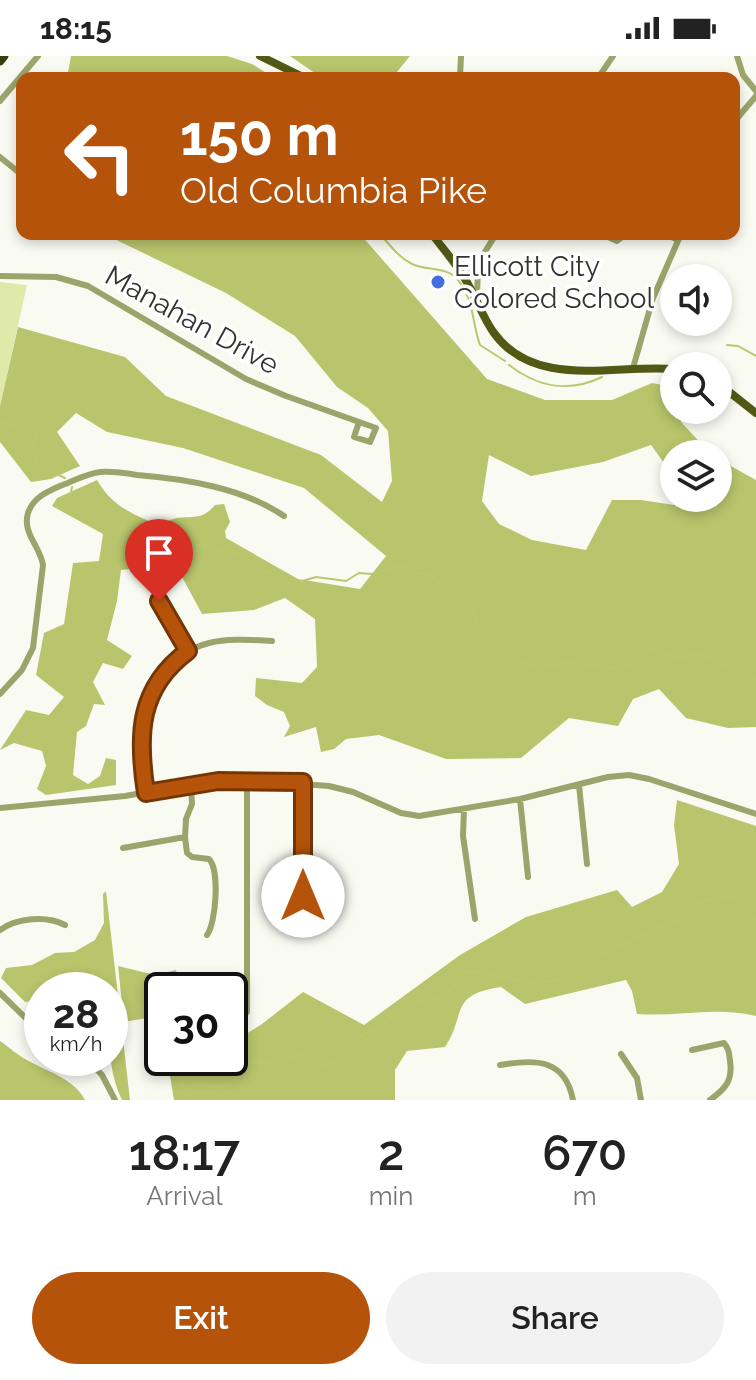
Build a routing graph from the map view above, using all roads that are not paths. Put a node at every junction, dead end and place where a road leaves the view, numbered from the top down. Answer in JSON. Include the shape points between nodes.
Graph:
{"nodes":[{"id":1,"x":4,"y":56,"type":"edge"},
{"id":2,"x":38,"y":56,"type":"edge"},
{"id":3,"x":260,"y":56,"type":"edge"},
{"id":4,"x":737,"y":56,"type":"edge"},
{"id":5,"x":0,"y":61,"type":"edge"},
{"id":6,"x":24,"y":72,"type":"edge"},
{"id":7,"x":293,"y":72,"type":"edge"},
{"id":8,"x":16,"y":82,"type":"edge"},
{"id":9,"x":756,"y":94,"type":"edge"},
{"id":10,"x":0,"y":101,"type":"edge"},
{"id":11,"x":740,"y":114,"type":"edge"},
{"id":12,"x":0,"y":157,"type":"edge"},
{"id":13,"x":16,"y":170,"type":"edge"},
{"id":14,"x":437,"y":240,"type":"edge"},
{"id":15,"x":492,"y":240,"type":"edge"},
{"id":16,"x":679,"y":240,"type":"edge"},
{"id":17,"x":451,"y":258,"type":"junction"},
{"id":18,"x":479,"y":262,"type":"junction"},
{"id":19,"x":0,"y":276,"type":"edge"},
{"id":20,"x":465,"y":278,"type":"junction"},
{"id":21,"x":481,"y":311,"type":"junction"},
{"id":22,"x":633,"y":368,"type":"junction"},
{"id":23,"x":660,"y":369,"type":"edge"},
{"id":24,"x":732,"y":394,"type":"edge"},
{"id":25,"x":756,"y":413,"type":"edge"},
{"id":26,"x":359,"y":422,"type":"dead end"},
{"id":27,"x":284,"y":516,"type":"dead end"},
{"id":28,"x":159,"y":601,"type":"dead end"},
{"id":29,"x":272,"y":641,"type":"dead end"},
{"id":30,"x":188,"y":651,"type":"junction"},
{"id":31,"x":0,"y":694,"type":"edge"},
{"id":32,"x":247,"y":780,"type":"junction"},
{"id":33,"x":303,"y":782,"type":"junction"},
{"id":34,"x":191,"y":785,"type":"junction"},
{"id":35,"x":579,"y":785,"type":"junction"},
{"id":36,"x":146,"y":793,"type":"junction"},
{"id":37,"x":520,"y":799,"type":"junction"},
{"id":38,"x":0,"y":808,"type":"edge"},
{"id":39,"x":464,"y":809,"type":"junction"},
{"id":40,"x":756,"y":814,"type":"edge"},
{"id":41,"x":185,"y":837,"type":"junction"},
{"id":42,"x":123,"y":848,"type":"dead end"},
{"id":43,"x":587,"y":864,"type":"dead end"},
{"id":44,"x":528,"y":877,"type":"dead end"},
{"id":45,"x":303,"y":896,"type":"dead end"},
{"id":46,"x":475,"y":919,"type":"dead end"},
{"id":47,"x":65,"y":925,"type":"dead end"},
{"id":48,"x":0,"y":930,"type":"edge"},
{"id":49,"x":207,"y":935,"type":"dead end"},
{"id":50,"x":247,"y":972,"type":"edge"},
{"id":51,"x":0,"y":993,"type":"edge"},
{"id":52,"x":24,"y":1016,"type":"edge"},
{"id":53,"x":692,"y":1050,"type":"dead end"},
{"id":54,"x":621,"y":1054,"type":"dead end"},
{"id":55,"x":500,"y":1065,"type":"dead end"},
{"id":56,"x":103,"y":1076,"type":"edge"},
{"id":57,"x":115,"y":1100,"type":"edge"},
{"id":58,"x":573,"y":1100,"type":"edge"},
{"id":59,"x":641,"y":1100,"type":"edge"},
{"id":60,"x":710,"y":1100,"type":"edge"}],
"edges":[{"from":1,"to":5,"type":"highway"},
{"from":2,"to":6,"type":"street"},
{"from":3,"to":7,"type":"main road"},
{"from":4,"to":9,"type":"street"},
{"from":8,"to":10,"type":"street"},
{"from":9,"to":11,"type":"street"},
{"from":12,"to":13,"type":"street"},
{"from":14,"to":17,"type":"main road"},
{"from":15,"to":18,"type":"street"},
{"from":16,"to":22,"type":"street","via":[[653,298]]},
{"from":17,"to":18,"type":"street","via":[[465,266]]},
{"from":17,"to":20,"type":"main road"},
{"from":18,"to":20,"type":"street"},
{"from":18,"to":21,"type":"street"},
{"from":19,"to":26,"type":"street","name":"Manahan Drive","via":[[56,277],[88,286],[246,379]]},
{"from":20,"to":21,"type":"main road"},
{"from":21,"to":22,"type":"main road","via":[[499,340],[542,366],[575,371]]},
{"from":22,"to":23,"type":"main road"},
{"from":24,"to":25,"type":"main road"},
{"from":27,"to":31,"type":"street","via":[[265,503],[177,478],[100,472],[47,492],[33,504],[27,520],[43,565],[34,645]]},
{"from":28,"to":30,"type":"street"},
{"from":29,"to":30,"type":"street","via":[[221,641]]},
{"from":30,"to":36,"type":"street","via":[[160,677],[146,708],[141,751]]},
{"from":32,"to":33,"type":"street"},
{"from":32,"to":34,"type":"street"},
{"from":32,"to":50,"type":"street"},
{"from":33,"to":39,"type":"street","via":[[341,789],[411,815]]},
{"from":33,"to":45,"type":"street"},
{"from":34,"to":36,"type":"street"},
{"from":34,"to":41,"type":"street"},
{"from":35,"to":37,"type":"street"},
{"from":35,"to":40,"type":"street","via":[[618,775],[638,776]]},
{"from":35,"to":43,"type":"street"},
{"from":36,"to":38,"type":"street"},
{"from":37,"to":39,"type":"street"},
{"from":37,"to":44,"type":"street"},
{"from":39,"to":46,"type":"street"},
{"from":41,"to":42,"type":"street"},
{"from":41,"to":49,"type":"street","via":[[187,853],[209,859],[214,867],[214,921]]},
{"from":47,"to":48,"type":"street","via":[[20,921]]},
{"from":51,"to":52,"type":"street"},
{"from":53,"to":60,"type":"street","via":[[724,1043],[728,1048],[731,1076]]},
{"from":54,"to":59,"type":"street","via":[[637,1078]]},
{"from":55,"to":58,"type":"street","via":[[531,1060],[547,1064],[566,1079]]},
{"from":56,"to":57,"type":"street"}]}
